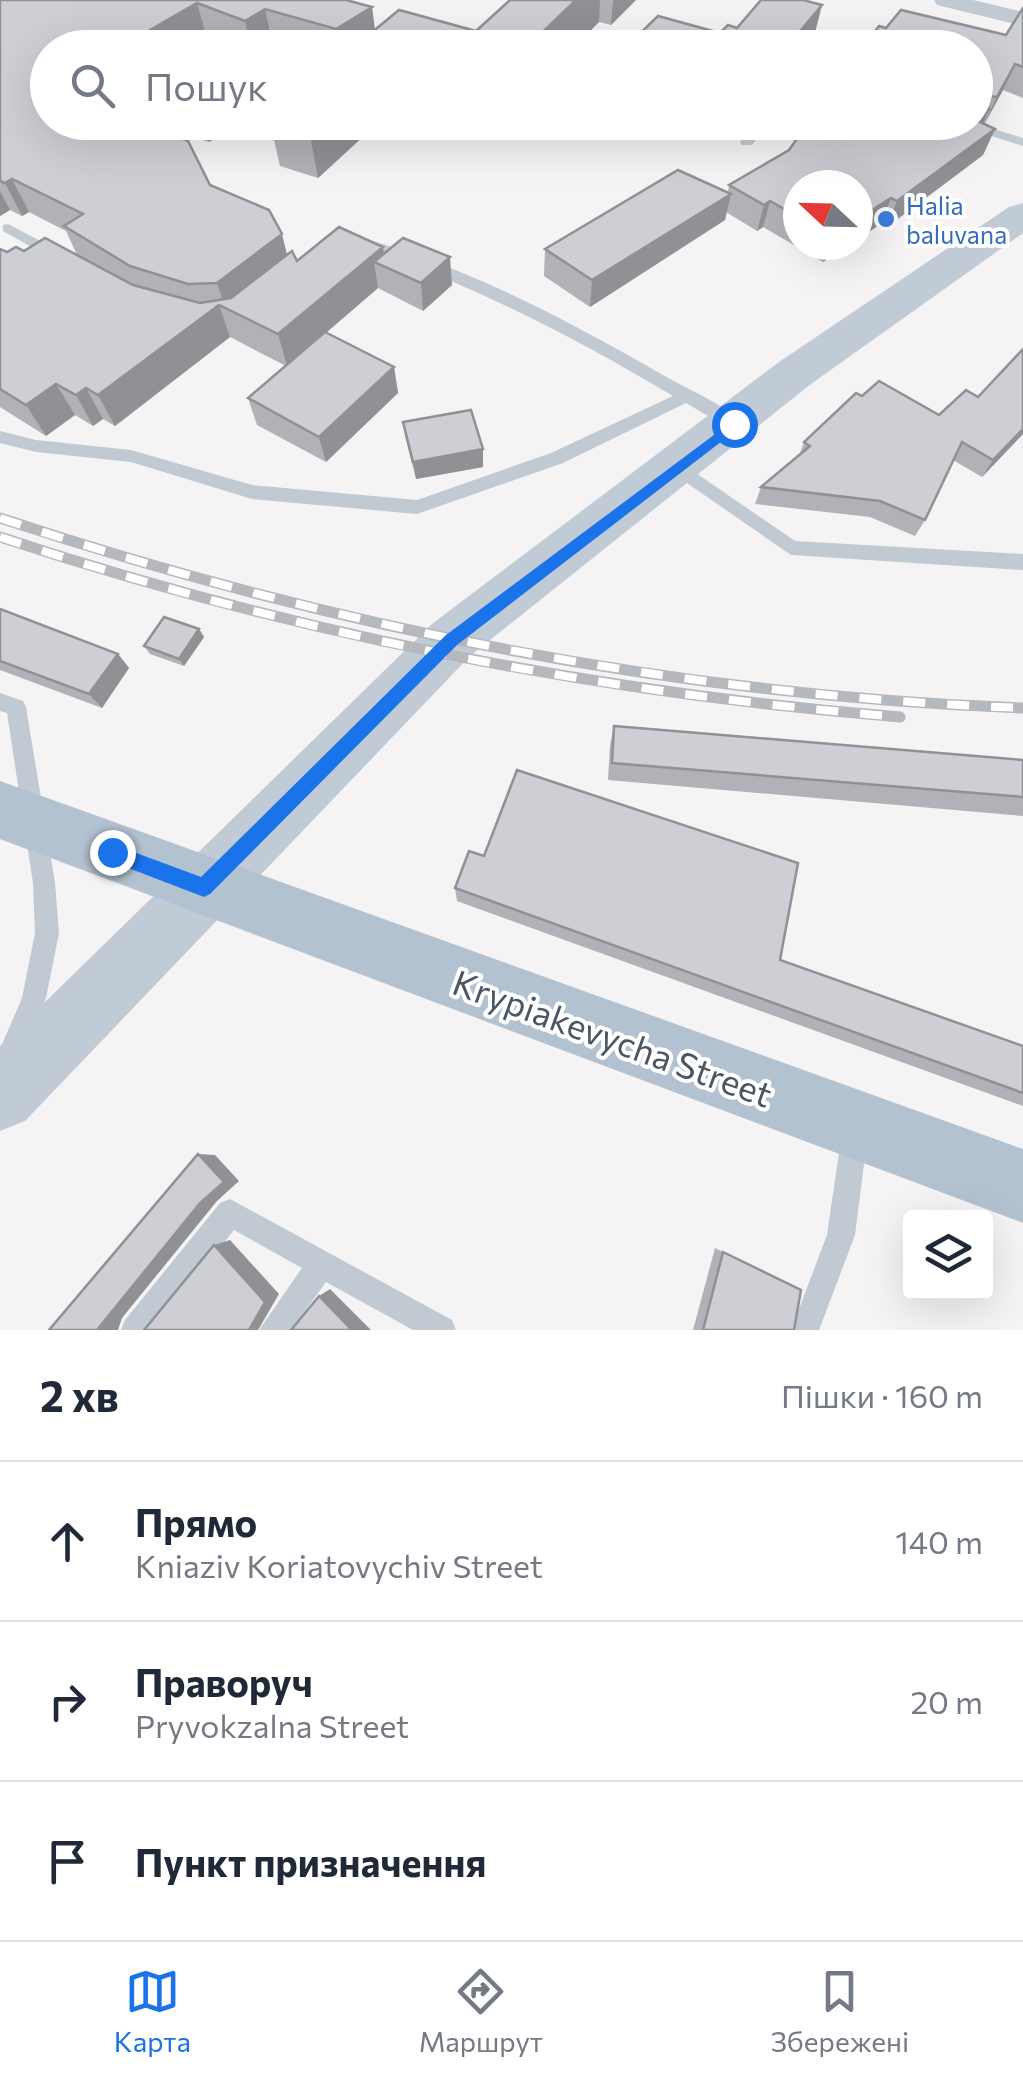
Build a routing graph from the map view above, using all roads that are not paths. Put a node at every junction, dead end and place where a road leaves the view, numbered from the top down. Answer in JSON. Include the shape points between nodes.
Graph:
{"nodes":[{"id":1,"x":945,"y":0,"type":"edge"},
{"id":2,"x":1023,"y":19,"type":"edge"},
{"id":3,"x":993,"y":133,"type":"edge"},
{"id":4,"x":1023,"y":142,"type":"edge"},
{"id":5,"x":1023,"y":214,"type":"edge"},
{"id":6,"x":8,"y":228,"type":"dead end"},
{"id":7,"x":344,"y":241,"type":"edge"},
{"id":8,"x":72,"y":264,"type":"edge"},
{"id":9,"x":688,"y":396,"type":"junction"},
{"id":10,"x":734,"y":424,"type":"junction"},
{"id":11,"x":0,"y":437,"type":"edge"},
{"id":12,"x":677,"y":467,"type":"junction"},
{"id":13,"x":1023,"y":562,"type":"edge"},
{"id":14,"x":0,"y":702,"type":"edge"},
{"id":15,"x":16,"y":816,"type":"edge"},
{"id":16,"x":204,"y":888,"type":"junction"},
{"id":17,"x":0,"y":1079,"type":"edge"},
{"id":18,"x":0,"y":1096,"type":"edge"},
{"id":19,"x":856,"y":1126,"type":"junction"},
{"id":20,"x":1023,"y":1186,"type":"edge"},
{"id":21,"x":322,"y":1264,"type":"junction"},
{"id":22,"x":433,"y":1328,"type":"edge"},
{"id":23,"x":813,"y":1328,"type":"edge"},
{"id":24,"x":135,"y":1330,"type":"edge"},
{"id":25,"x":273,"y":1330,"type":"edge"}],
"edges":[{"from":1,"to":2,"type":"street"},
{"from":3,"to":4,"type":"lane"},
{"from":5,"to":10,"type":"main road","via":[[795,373]]},
{"from":6,"to":8,"type":"lane"},
{"from":7,"to":9,"type":"lane","via":[[479,288]]},
{"from":9,"to":10,"type":"lane"},
{"from":9,"to":11,"type":"lane","via":[[558,458],[417,506],[252,492],[132,456]]},
{"from":10,"to":12,"type":"main road"},
{"from":12,"to":13,"type":"lane","via":[[791,548]]},
{"from":12,"to":16,"type":"main road","via":[[451,640]]},
{"from":14,"to":15,"type":"lane","via":[[16,707]]},
{"from":15,"to":16,"type":"main road","name":"Krypiakevycha Street"},
{"from":15,"to":17,"type":"lane","via":[[44,884],[47,933],[34,998]]},
{"from":16,"to":18,"type":"main road"},
{"from":16,"to":19,"type":"main road","name":"Krypiakevycha Street"},
{"from":19,"to":20,"type":"main road","name":"Krypiakevycha Street"},
{"from":19,"to":23,"type":"lane","via":[[841,1235]]},
{"from":21,"to":22,"type":"lane"},
{"from":21,"to":24,"type":"lane","via":[[230,1213]]},
{"from":21,"to":25,"type":"lane"}]}
